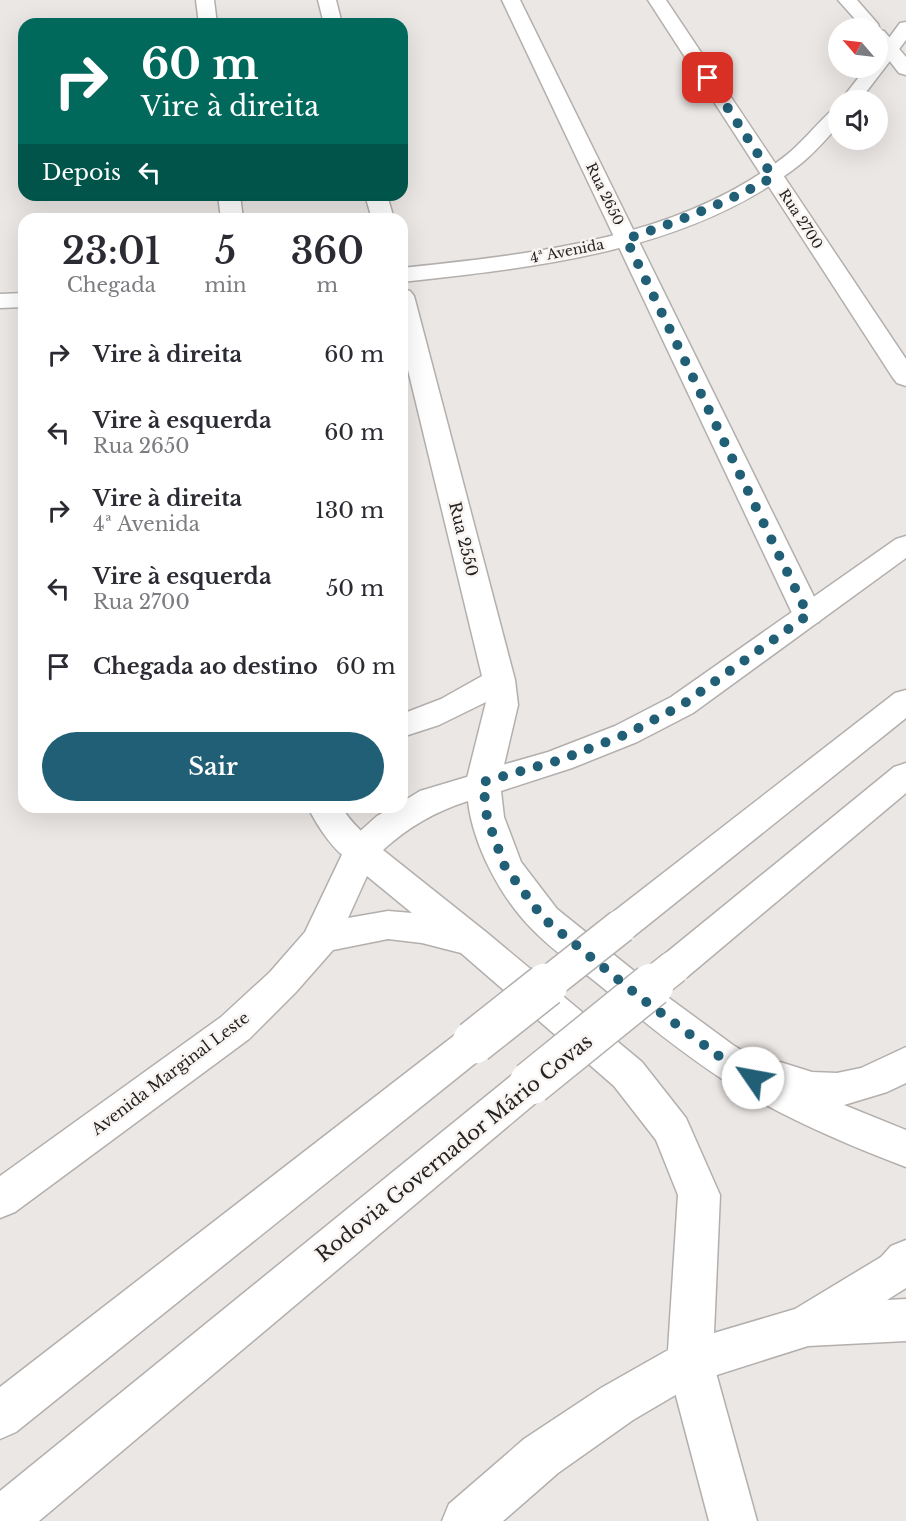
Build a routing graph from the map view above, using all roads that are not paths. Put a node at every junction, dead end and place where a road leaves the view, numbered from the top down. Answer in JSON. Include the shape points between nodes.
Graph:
{"nodes":[{"id":1,"x":205,"y":0,"type":"edge"},
{"id":2,"x":327,"y":0,"type":"edge"},
{"id":3,"x":511,"y":0,"type":"edge"},
{"id":4,"x":657,"y":0,"type":"edge"},
{"id":5,"x":847,"y":0,"type":"edge"},
{"id":6,"x":207,"y":18,"type":"edge"},
{"id":7,"x":332,"y":18,"type":"edge"},
{"id":8,"x":863,"y":18,"type":"edge"},
{"id":9,"x":906,"y":27,"type":"edge"},
{"id":10,"x":888,"y":39,"type":"edge"},
{"id":11,"x":888,"y":47,"type":"edge"},
{"id":12,"x":906,"y":69,"type":"edge"},
{"id":13,"x":867,"y":78,"type":"edge"},
{"id":14,"x":858,"y":90,"type":"edge"},
{"id":15,"x":828,"y":127,"type":"edge"},
{"id":16,"x":773,"y":177,"type":"junction"},
{"id":17,"x":626,"y":239,"type":"junction"},
{"id":18,"x":408,"y":274,"type":"edge"},
{"id":19,"x":18,"y":300,"type":"edge"},
{"id":20,"x":0,"y":301,"type":"edge"},
{"id":21,"x":408,"y":320,"type":"edge"},
{"id":22,"x":906,"y":378,"type":"edge"},
{"id":23,"x":906,"y":545,"type":"edge"},
{"id":24,"x":808,"y":615,"type":"junction"},
{"id":25,"x":499,"y":680,"type":"junction"},
{"id":26,"x":906,"y":701,"type":"edge"},
{"id":27,"x":408,"y":724,"type":"edge"},
{"id":28,"x":906,"y":775,"type":"edge"},
{"id":29,"x":483,"y":782,"type":"junction"},
{"id":30,"x":329,"y":813,"type":"edge"},
{"id":31,"x":360,"y":851,"type":"junction"},
{"id":32,"x":320,"y":940,"type":"junction"},
{"id":33,"x":473,"y":942,"type":"junction"},
{"id":34,"x":719,"y":1056,"type":"junction"},
{"id":35,"x":906,"y":1063,"type":"edge"},
{"id":36,"x":906,"y":1149,"type":"edge"},
{"id":37,"x":0,"y":1198,"type":"edge"},
{"id":38,"x":906,"y":1260,"type":"edge"},
{"id":39,"x":906,"y":1320,"type":"edge"},
{"id":40,"x":806,"y":1326,"type":"junction"},
{"id":41,"x":690,"y":1362,"type":"junction"},
{"id":42,"x":0,"y":1416,"type":"edge"},
{"id":43,"x":1,"y":1521,"type":"edge"},
{"id":44,"x":466,"y":1521,"type":"edge"},
{"id":45,"x":734,"y":1521,"type":"edge"}],
"edges":[{"from":1,"to":6,"type":"main road"},
{"from":2,"to":7,"type":"main road"},
{"from":3,"to":17,"type":"main road","name":"Rua 2650"},
{"from":4,"to":16,"type":"main road","name":"Rua 2700"},
{"from":5,"to":8,"type":"main road"},
{"from":9,"to":10,"type":"main road"},
{"from":11,"to":12,"type":"main road"},
{"from":13,"to":14,"type":"main road"},
{"from":15,"to":16,"type":"main road","name":"4ª Avenida"},
{"from":16,"to":17,"type":"main road","name":"4ª Avenida","via":[[702,212]]},
{"from":16,"to":22,"type":"main road","name":"Rua 2700"},
{"from":17,"to":18,"type":"main road","name":"4ª Avenida","via":[[510,263]]},
{"from":17,"to":24,"type":"main road","name":"Rua 2650"},
{"from":19,"to":20,"type":"main road"},
{"from":21,"to":25,"type":"main road","name":"Rua 2550"},
{"from":23,"to":24,"type":"main road","name":"Avenida Marginal Leste"},
{"from":24,"to":29,"type":"main road","name":"Avenida Marginal Leste","via":[[682,705],[627,734],[560,760]]},
{"from":25,"to":27,"type":"main road","via":[[471,698]]},
{"from":25,"to":29,"type":"main road","name":"Rua 2550","via":[[502,705]]},
{"from":26,"to":42,"type":"main road","bridge":true},
{"from":28,"to":43,"type":"main road","name":"Rodovia Governador Mário Covas","bridge":true},
{"from":29,"to":31,"type":"main road","name":"Avenida Marginal Leste","via":[[432,800],[389,825]]},
{"from":29,"to":34,"type":"main road","via":[[487,818],[505,867],[544,919]]},
{"from":30,"to":31,"type":"main road"},
{"from":31,"to":32,"type":"main road","name":"Avenida Marginal Leste"},
{"from":31,"to":33,"type":"main road"},
{"from":32,"to":33,"type":"main road","via":[[398,926]]},
{"from":32,"to":37,"type":"main road","name":"Avenida Marginal Leste","via":[[235,1028]]},
{"from":33,"to":41,"type":"main road","via":[[628,1074],[672,1130],[699,1194]]},
{"from":34,"to":35,"type":"main road","via":[[812,1089],[856,1086]]},
{"from":34,"to":36,"type":"main road","via":[[796,1102]]},
{"from":38,"to":40,"type":"main road","via":[[896,1271]]},
{"from":39,"to":40,"type":"main road"},
{"from":40,"to":41,"type":"main road"},
{"from":41,"to":44,"type":"main road","via":[[617,1404],[541,1456]]},
{"from":41,"to":45,"type":"main road"}]}
